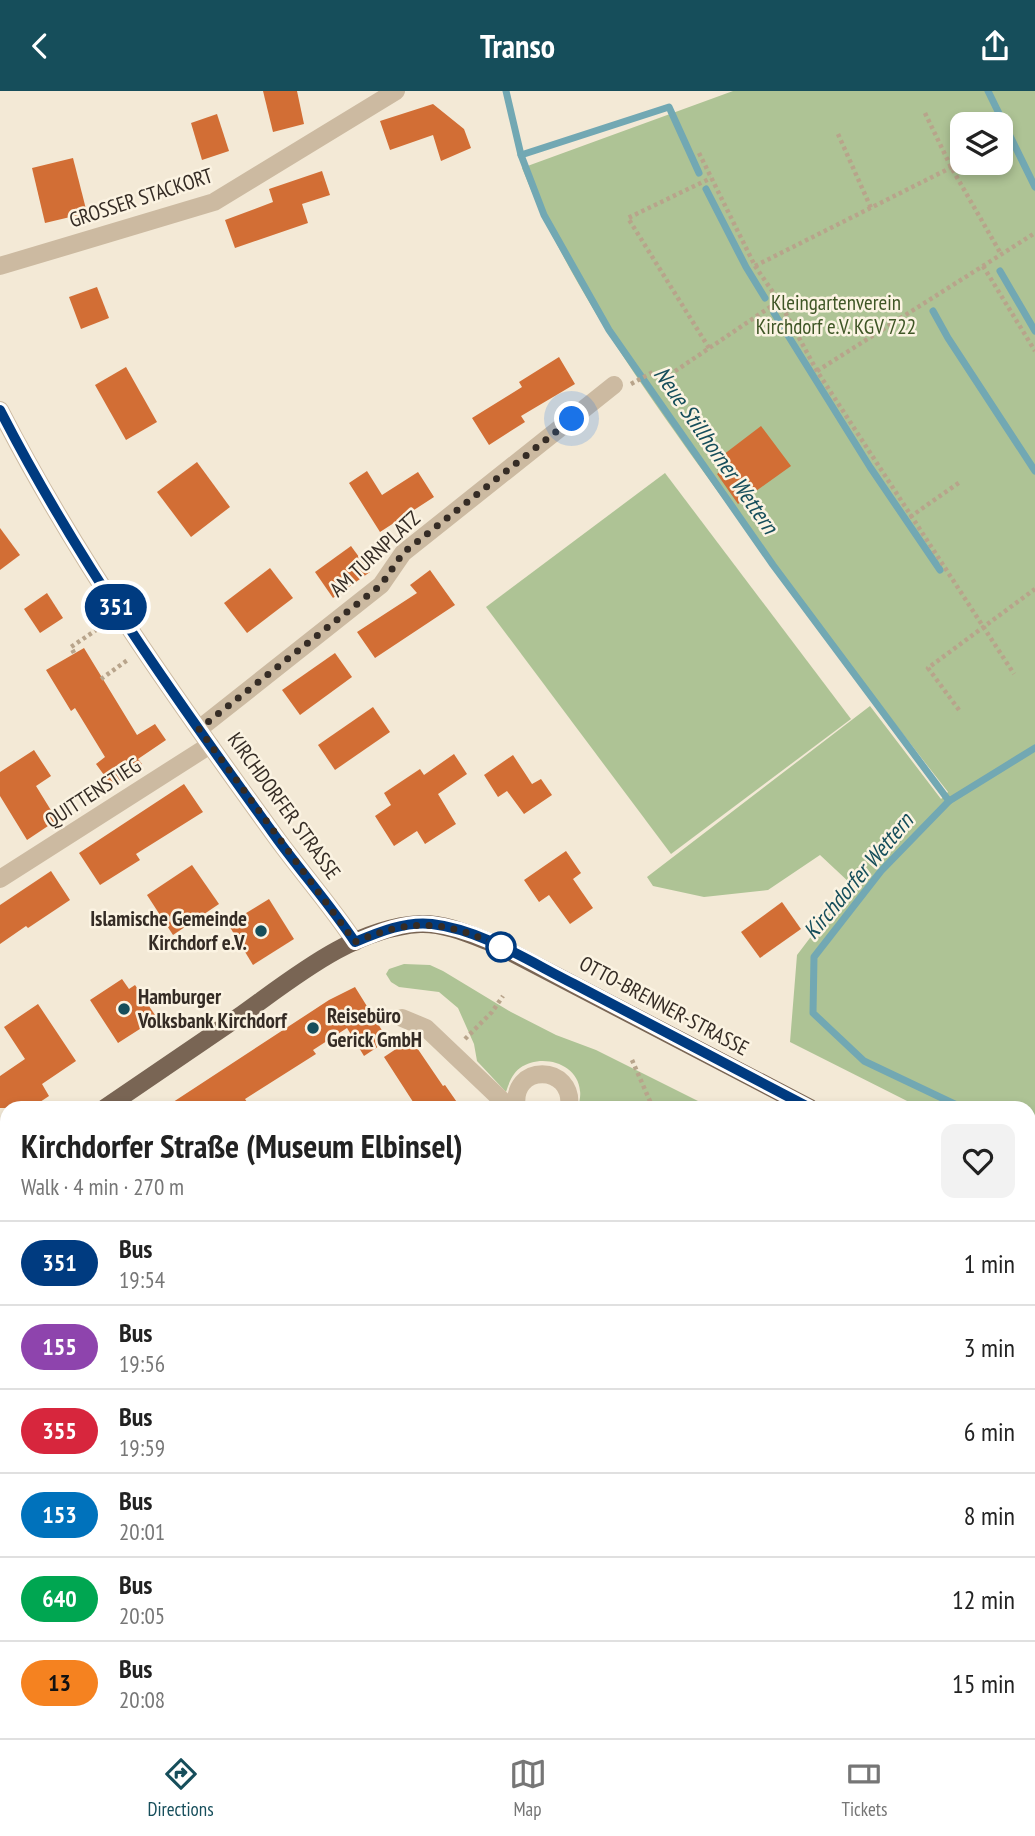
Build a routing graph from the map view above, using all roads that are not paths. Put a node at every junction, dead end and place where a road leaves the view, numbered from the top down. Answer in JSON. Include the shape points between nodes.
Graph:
{"nodes":[{"id":1,"x":396,"y":91,"type":"edge"},
{"id":2,"x":0,"y":266,"type":"edge"},
{"id":3,"x":622,"y":385,"type":"road end"},
{"id":4,"x":0,"y":410,"type":"edge"},
{"id":5,"x":199,"y":729,"type":"junction"},
{"id":6,"x":211,"y":745,"type":"junction"},
{"id":7,"x":0,"y":879,"type":"edge"},
{"id":8,"x":355,"y":942,"type":"junction"},
{"id":9,"x":402,"y":1018,"type":"dead end"},
{"id":10,"x":115,"y":1101,"type":"edge"},
{"id":11,"x":503,"y":1101,"type":"edge"},
{"id":12,"x":517,"y":1101,"type":"edge"},
{"id":13,"x":569,"y":1101,"type":"edge"},
{"id":14,"x":797,"y":1101,"type":"edge"}],
"edges":[{"from":1,"to":2,"type":"street","name":"GROSSER STACKORT","via":[[214,202]]},
{"from":3,"to":5,"type":"street","name":"AM TURNPLATZ","via":[[403,553],[381,585]]},
{"from":4,"to":5,"type":"street","name":"KIRCHDORFER STRASSE","via":[[36,480]]},
{"from":5,"to":6,"type":"street","name":"KIRCHDORFER STRASSE"},
{"from":6,"to":7,"type":"street","name":"QUITTENSTIEG"},
{"from":6,"to":8,"type":"street","name":"KIRCHDORFER STRASSE"},
{"from":8,"to":10,"type":"main road","name":"OTTO-BRENNER-STRASSE"},
{"from":8,"to":14,"type":"main road","name":"OTTO-BRENNER-STRASSE","via":[[388,929],[424,924],[497,945]]},
{"from":9,"to":11,"type":"street","via":[[426,1028]]},
{"from":12,"to":13,"type":"street","via":[[525,1079],[544,1073],[564,1085]]}]}
